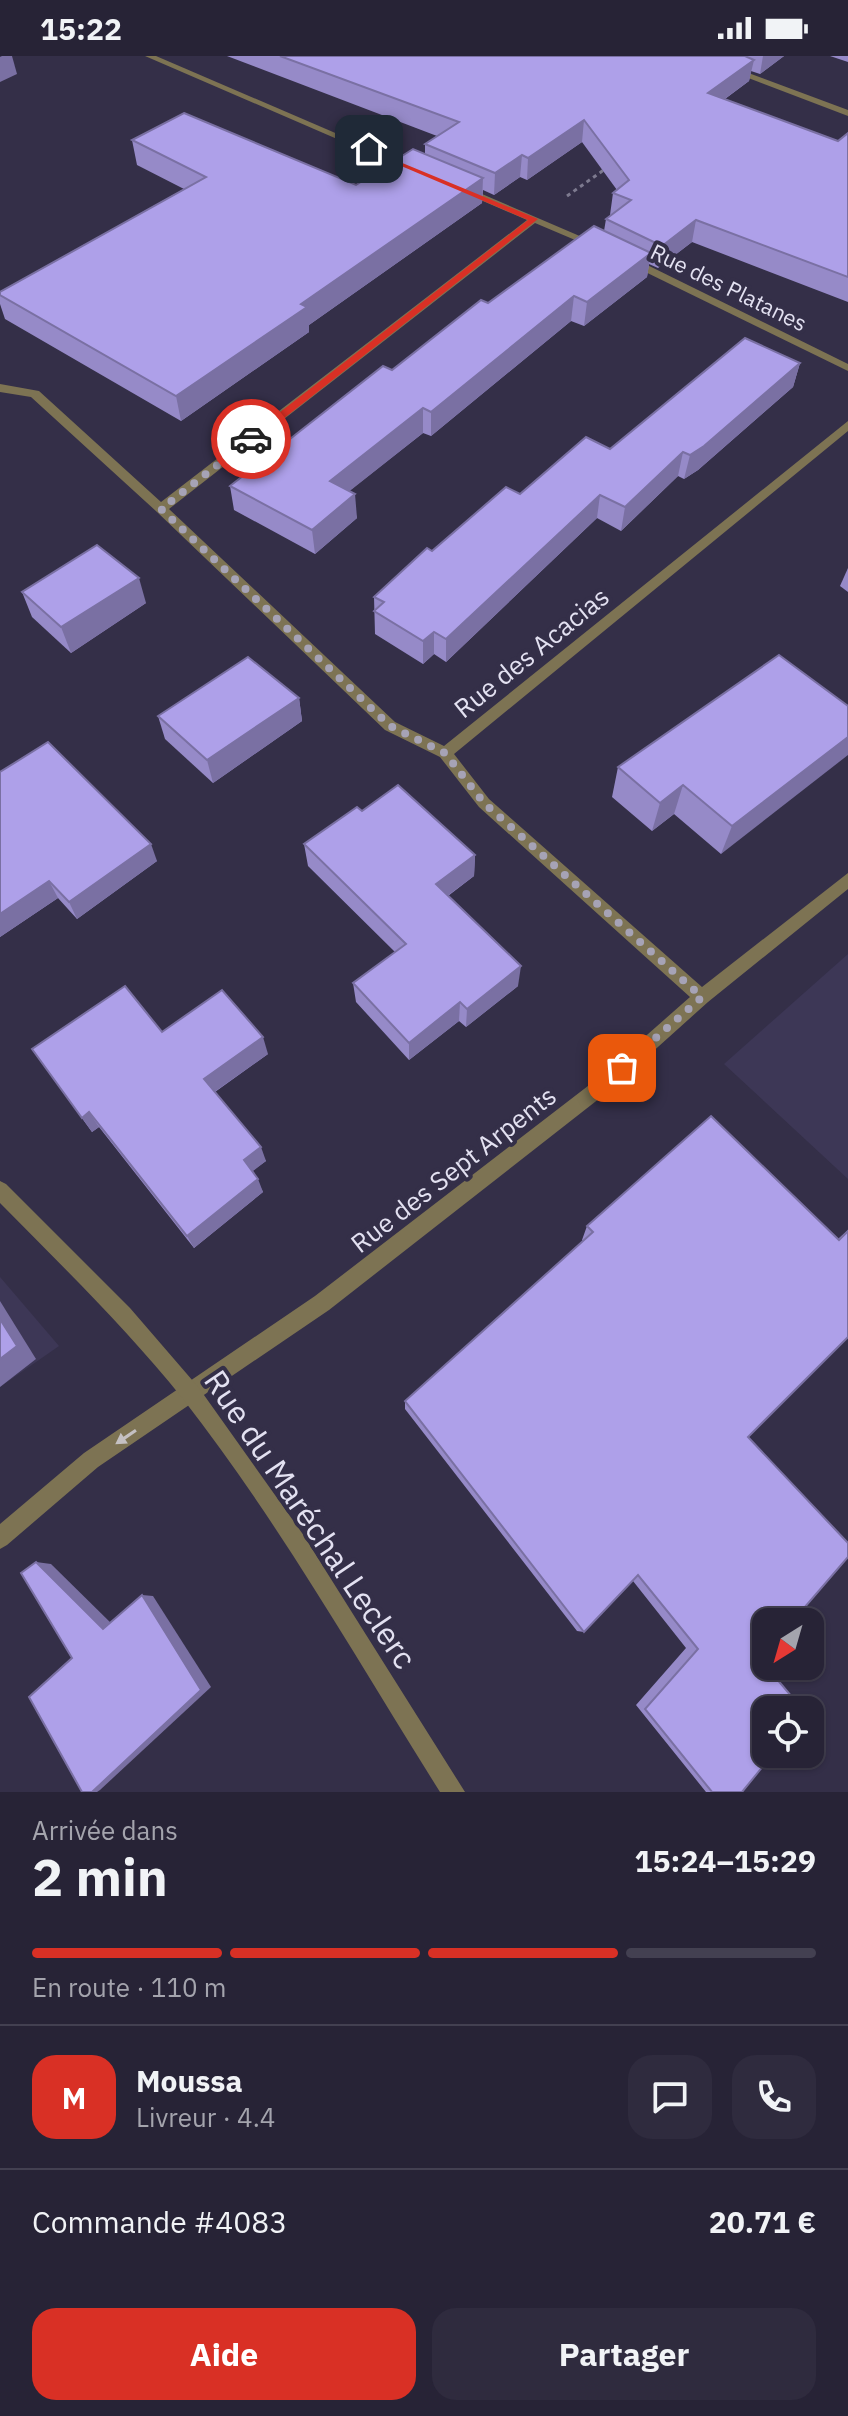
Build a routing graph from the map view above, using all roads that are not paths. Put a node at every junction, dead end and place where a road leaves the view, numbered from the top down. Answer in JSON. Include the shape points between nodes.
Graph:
{"nodes":[{"id":1,"x":149,"y":56,"type":"edge"},
{"id":2,"x":695,"y":56,"type":"edge"},
{"id":3,"x":848,"y":113,"type":"edge"},
{"id":4,"x":420,"y":171,"type":"edge"},
{"id":5,"x":448,"y":183,"type":"edge"},
{"id":6,"x":534,"y":219,"type":"junction"},
{"id":7,"x":611,"y":252,"type":"edge"},
{"id":8,"x":623,"y":257,"type":"edge"},
{"id":9,"x":848,"y":368,"type":"edge"},
{"id":10,"x":0,"y":388,"type":"edge"},
{"id":11,"x":848,"y":425,"type":"edge"},
{"id":12,"x":161,"y":509,"type":"junction"},
{"id":13,"x":445,"y":753,"type":"junction"},
{"id":14,"x":848,"y":880,"type":"edge"},
{"id":15,"x":702,"y":997,"type":"junction"},
{"id":16,"x":0,"y":1190,"type":"edge"},
{"id":17,"x":191,"y":1393,"type":"junction"},
{"id":18,"x":0,"y":1538,"type":"edge"},
{"id":19,"x":453,"y":1792,"type":"edge"}],
"edges":[{"from":1,"to":4,"type":"street"},
{"from":2,"to":3,"type":"street"},
{"from":5,"to":6,"type":"street","name":"Rue des Platanes"},
{"from":6,"to":7,"type":"street","name":"Rue des Platanes"},
{"from":6,"to":12,"type":"street"},
{"from":8,"to":9,"type":"street","name":"Rue des Platanes"},
{"from":10,"to":12,"type":"street","via":[[35,394]]},
{"from":11,"to":13,"type":"street","name":"Rue des Acacias"},
{"from":12,"to":13,"type":"street","via":[[390,726]]},
{"from":13,"to":15,"type":"street","name":"Rue des Acacias","via":[[484,803]]},
{"from":14,"to":15,"type":"street","name":"Rue des Sept Arpents"},
{"from":15,"to":17,"type":"street","name":"Rue des Sept Arpents","via":[[603,1085],[371,1266]]},
{"from":16,"to":17,"type":"street","name":"Rue du Maréchal Leclerc","via":[[127,1318]]},
{"from":17,"to":18,"type":"street","name":"Rue des Sept Arpents","one_way":true,"via":[[91,1460]]},
{"from":17,"to":19,"type":"street","name":"Rue du Maréchal Leclerc","via":[[266,1498]]}]}
